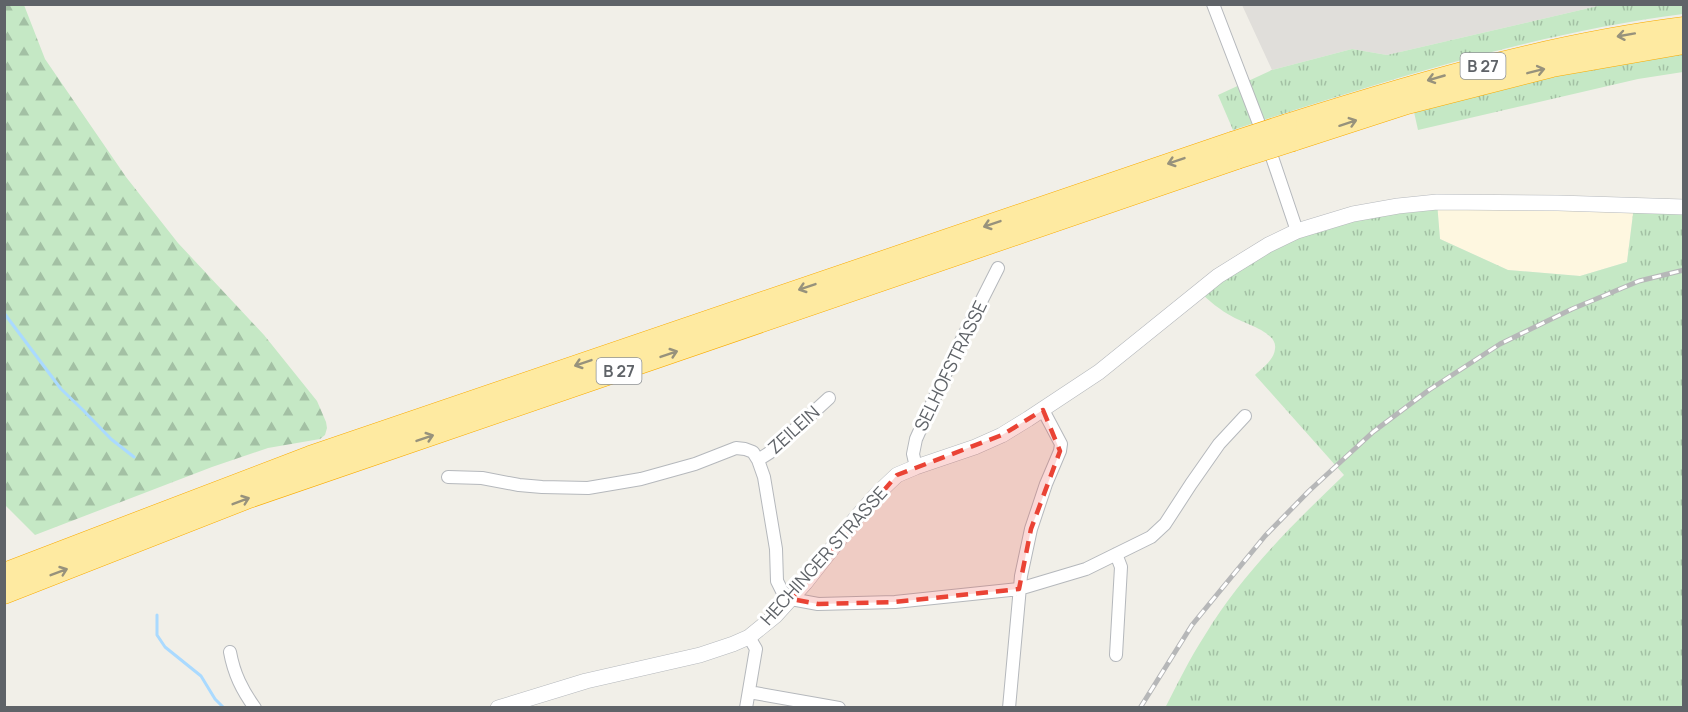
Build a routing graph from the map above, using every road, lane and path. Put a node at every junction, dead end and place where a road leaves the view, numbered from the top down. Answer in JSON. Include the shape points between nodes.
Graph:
{"nodes":[{"id":1,"x":1213,"y":4,"type":"edge"},
{"id":2,"x":1683,"y":27,"type":"edge"},
{"id":3,"x":1683,"y":44,"type":"edge"},
{"id":4,"x":1290,"y":132,"type":"junction"},
{"id":5,"x":1234,"y":151,"type":"junction"},
{"id":6,"x":1683,"y":207,"type":"edge"},
{"id":7,"x":1297,"y":231,"type":"junction"},
{"id":8,"x":998,"y":268,"type":"dead end"},
{"id":9,"x":830,"y":398,"type":"dead end"},
{"id":10,"x":1043,"y":410,"type":"junction"},
{"id":11,"x":1245,"y":416,"type":"dead end"},
{"id":12,"x":758,"y":460,"type":"junction"},
{"id":13,"x":916,"y":467,"type":"junction"},
{"id":14,"x":448,"y":477,"type":"dead end"},
{"id":15,"x":1116,"y":554,"type":"junction"},
{"id":16,"x":4,"y":573,"type":"edge"},
{"id":17,"x":1019,"y":590,"type":"junction"},
{"id":18,"x":4,"y":594,"type":"edge"},
{"id":19,"x":791,"y":598,"type":"junction"},
{"id":20,"x":749,"y":637,"type":"junction"},
{"id":21,"x":230,"y":652,"type":"dead end"},
{"id":22,"x":1116,"y":655,"type":"dead end"},
{"id":23,"x":749,"y":692,"type":"junction"},
{"id":24,"x":255,"y":708,"type":"edge"},
{"id":25,"x":498,"y":708,"type":"edge"},
{"id":26,"x":746,"y":708,"type":"edge"},
{"id":27,"x":839,"y":708,"type":"edge"},
{"id":28,"x":1009,"y":708,"type":"edge"}],
"edges":[{"from":1,"to":7,"type":"street"},
{"from":2,"to":4,"type":"highway","number":"B 27","one_way":true,"via":[[1606,38],[1453,73]]},
{"from":4,"to":3,"type":"highway","number":"B 27","one_way":true,"via":[[1552,67]]},
{"from":4,"to":5,"type":"highway","number":"B 27","bridge":true},
{"from":5,"to":16,"type":"highway","number":"B 27","one_way":true,"via":[[310,456]]},
{"from":18,"to":5,"type":"highway","number":"B 27","one_way":true,"via":[[249,498]]},
{"from":6,"to":7,"type":"street","name":"HECHINGER STRASSE","via":[[1437,202],[1353,214]]},
{"from":7,"to":10,"type":"street","name":"HECHINGER STRASSE","via":[[1240,262],[1099,372]]},
{"from":8,"to":13,"type":"street","name":"SELHOFSTRASSE","via":[[916,439]]},
{"from":9,"to":12,"type":"street","name":"ZEILEIN"},
{"from":10,"to":13,"type":"street","name":"HECHINGER STRASSE","via":[[1002,435]]},
{"from":10,"to":17,"type":"street","via":[[1061,444],[1031,529]]},
{"from":11,"to":15,"type":"street","via":[[1219,444],[1161,530]]},
{"from":12,"to":14,"type":"street","via":[[753,452],[736,448],[660,474],[588,488]]},
{"from":12,"to":19,"type":"street","via":[[768,494],[777,581]]},
{"from":13,"to":19,"type":"street","name":"HECHINGER STRASSE","via":[[897,475],[878,493]]},
{"from":15,"to":17,"type":"street","via":[[1086,569]]},
{"from":15,"to":22,"type":"street","via":[[1121,567]]},
{"from":17,"to":19,"type":"street","via":[[895,603],[818,604]]},
{"from":17,"to":28,"type":"street"},
{"from":19,"to":20,"type":"street","name":"HECHINGER STRASSE"},
{"from":20,"to":23,"type":"street","via":[[756,649]]},
{"from":20,"to":25,"type":"street","name":"HECHINGER STRASSE","via":[[700,655],[586,681]]},
{"from":21,"to":24,"type":"street","via":[[240,685]]},
{"from":23,"to":26,"type":"street"},
{"from":23,"to":27,"type":"street"}]}
